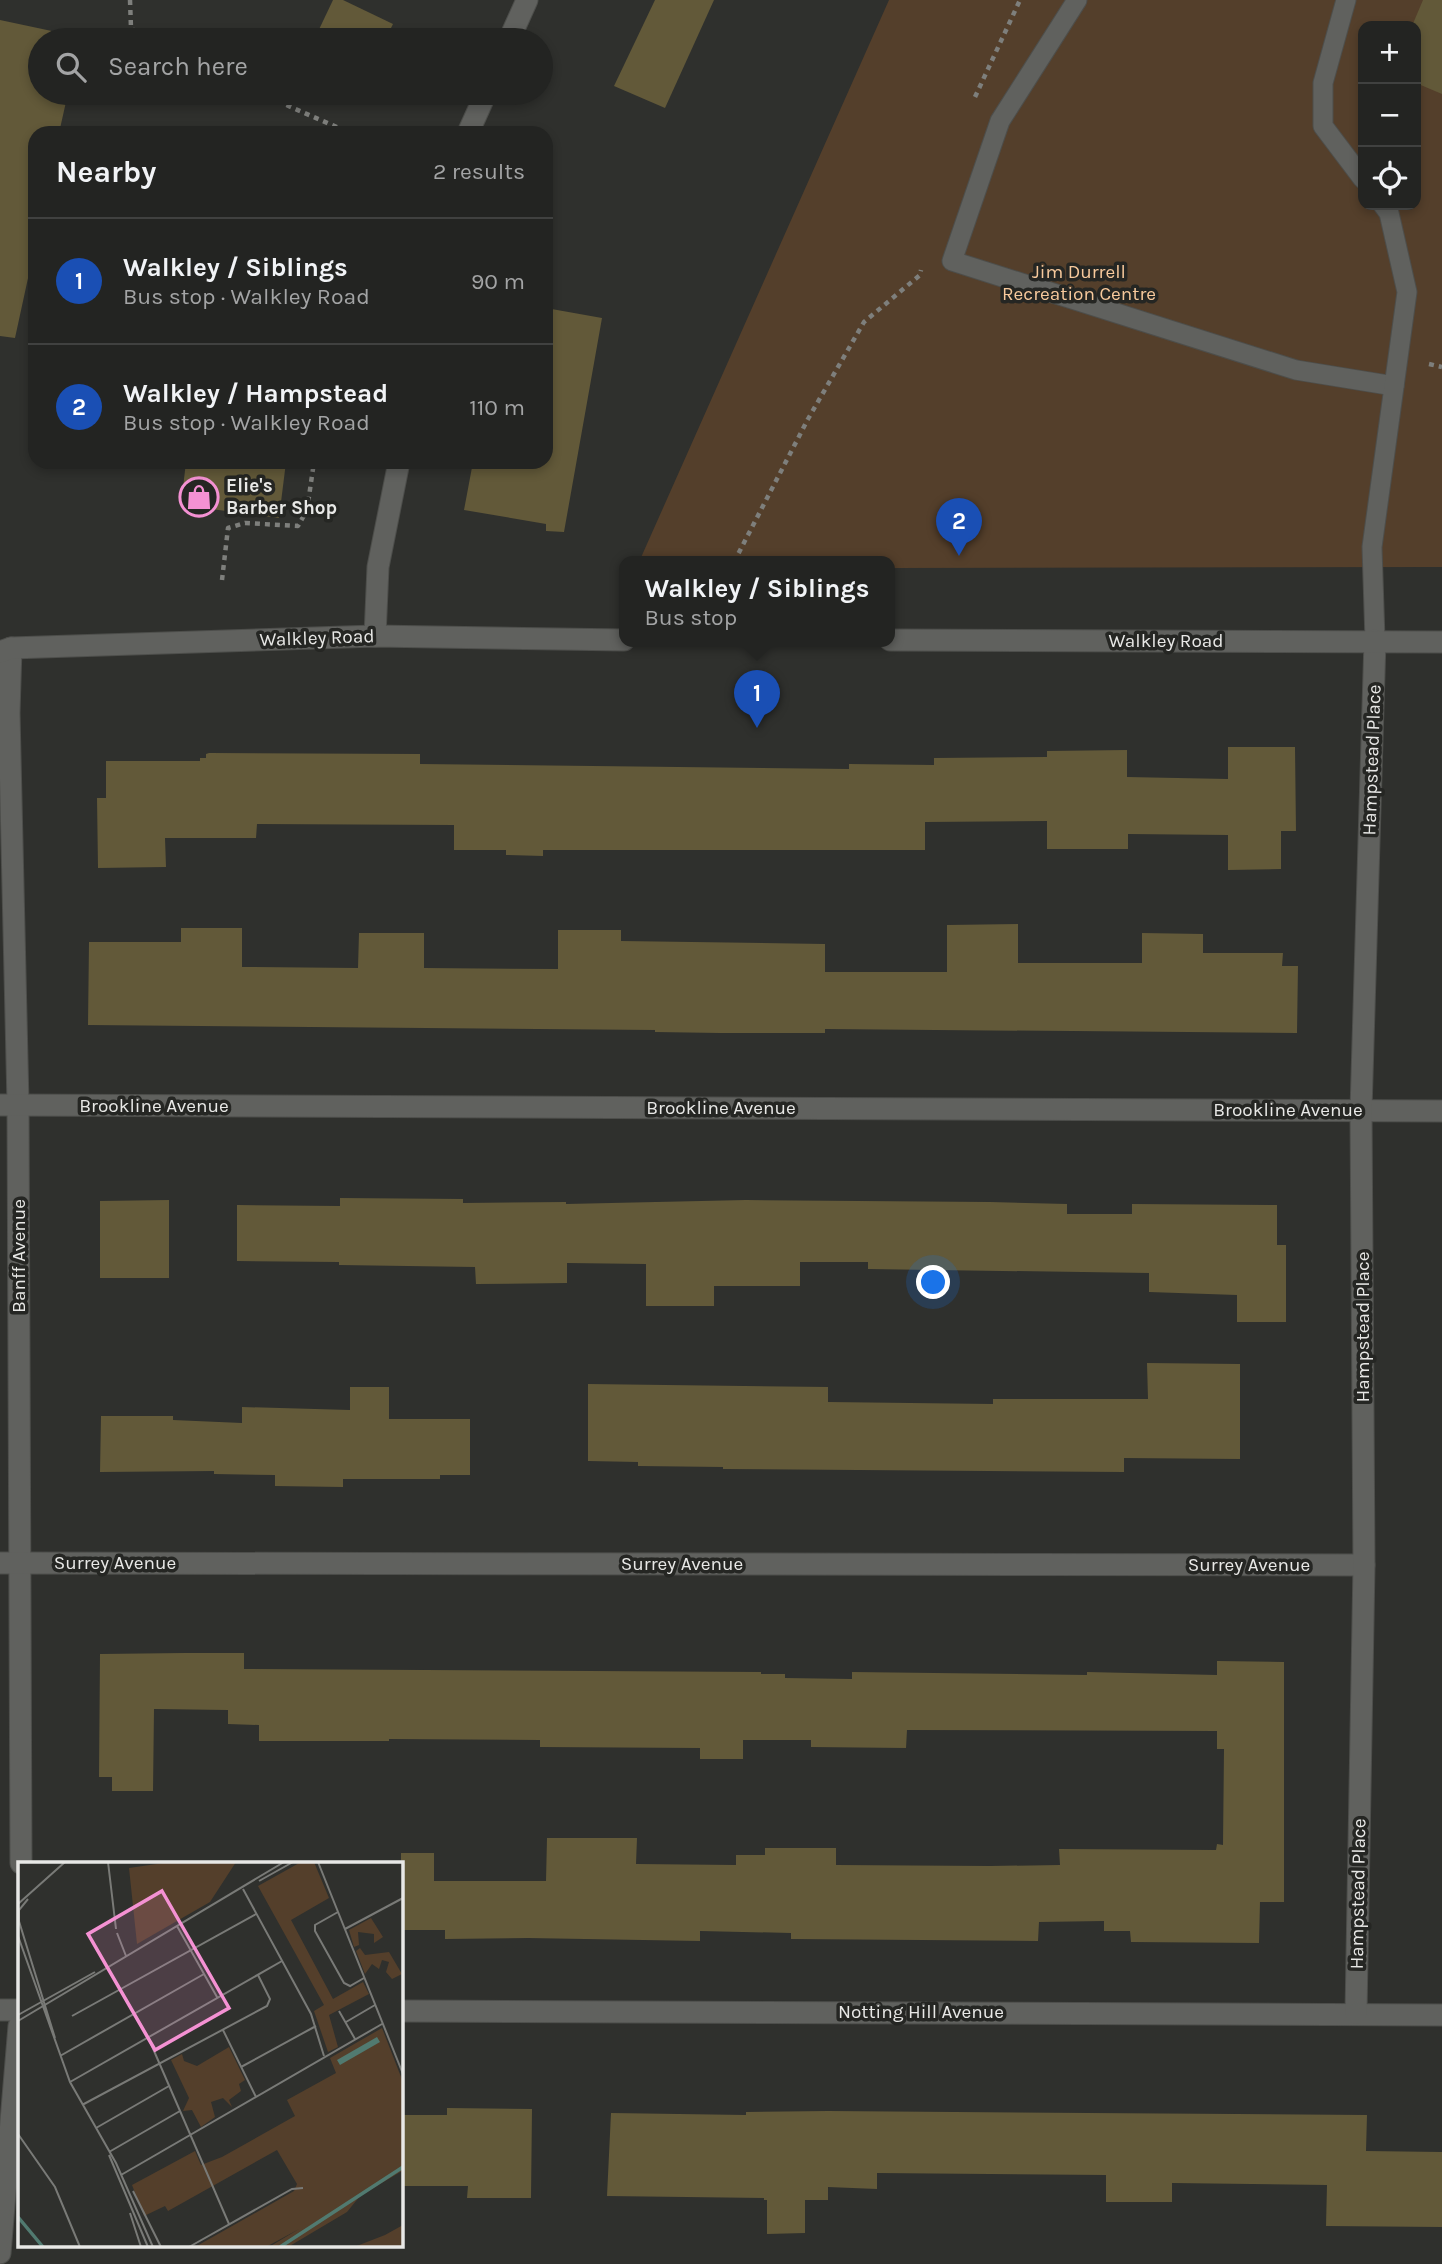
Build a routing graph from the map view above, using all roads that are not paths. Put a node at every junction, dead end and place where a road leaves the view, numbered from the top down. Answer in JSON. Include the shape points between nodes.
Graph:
{"nodes":[{"id":1,"x":527,"y":0,"type":"edge"},
{"id":2,"x":1077,"y":0,"type":"edge"},
{"id":3,"x":1346,"y":0,"type":"edge"},
{"id":4,"x":514,"y":28,"type":"edge"},
{"id":5,"x":481,"y":105,"type":"edge"},
{"id":6,"x":471,"y":126,"type":"edge"},
{"id":7,"x":1358,"y":172,"type":"edge"},
{"id":8,"x":1387,"y":210,"type":"edge"},
{"id":9,"x":1394,"y":386,"type":"junction"},
{"id":10,"x":398,"y":469,"type":"edge"},
{"id":11,"x":375,"y":636,"type":"junction"},
{"id":12,"x":619,"y":640,"type":"edge"},
{"id":13,"x":895,"y":640,"type":"edge"},
{"id":14,"x":1375,"y":640,"type":"junction"},
{"id":15,"x":1442,"y":642,"type":"edge"},
{"id":16,"x":4,"y":647,"type":"edge"},
{"id":17,"x":9,"y":1104,"type":"edge"},
{"id":18,"x":1361,"y":1110,"type":"junction"},
{"id":19,"x":1442,"y":1111,"type":"edge"},
{"id":20,"x":11,"y":1563,"type":"edge"},
{"id":21,"x":1364,"y":1565,"type":"junction"},
{"id":22,"x":21,"y":1862,"type":"edge"},
{"id":23,"x":0,"y":2010,"type":"edge"},
{"id":24,"x":18,"y":2010,"type":"edge"},
{"id":25,"x":402,"y":2011,"type":"edge"},
{"id":26,"x":1356,"y":2013,"type":"junction"},
{"id":27,"x":1442,"y":2015,"type":"edge"},
{"id":28,"x":18,"y":2037,"type":"edge"},
{"id":29,"x":0,"y":2253,"type":"edge"}],
"edges":[{"from":1,"to":4,"type":"street"},
{"from":2,"to":9,"type":"lane","via":[[1000,121],[952,261],[1296,370]]},
{"from":3,"to":7,"type":"lane","via":[[1324,83],[1323,126]]},
{"from":5,"to":6,"type":"street"},
{"from":8,"to":9,"type":"lane","via":[[1407,292]]},
{"from":9,"to":14,"type":"lane","via":[[1372,547]]},
{"from":10,"to":11,"type":"street","via":[[378,567]]},
{"from":11,"to":12,"type":"street","name":"Walkley Road"},
{"from":11,"to":16,"type":"street","name":"Walkley Road"},
{"from":13,"to":14,"type":"street","name":"Walkley Road"},
{"from":14,"to":15,"type":"street","name":"Walkley Road"},
{"from":14,"to":18,"type":"street","name":"Hampstead Place"},
{"from":16,"to":17,"type":"street","name":"Banff Avenue","via":[[9,726]]},
{"from":17,"to":18,"type":"street","name":"Brookline Avenue"},
{"from":17,"to":20,"type":"street","name":"Banff Avenue"},
{"from":18,"to":19,"type":"street","name":"Brookline Avenue"},
{"from":18,"to":21,"type":"street","name":"Hampstead Place"},
{"from":20,"to":21,"type":"street","name":"Surrey Avenue"},
{"from":20,"to":22,"type":"street","name":"Banff Avenue"},
{"from":21,"to":26,"type":"street","name":"Hampstead Place"},
{"from":23,"to":24,"type":"street"},
{"from":25,"to":26,"type":"street","name":"Notting Hill Avenue"},
{"from":26,"to":27,"type":"street","name":"Notting Hill Avenue"},
{"from":28,"to":29,"type":"street"}]}
